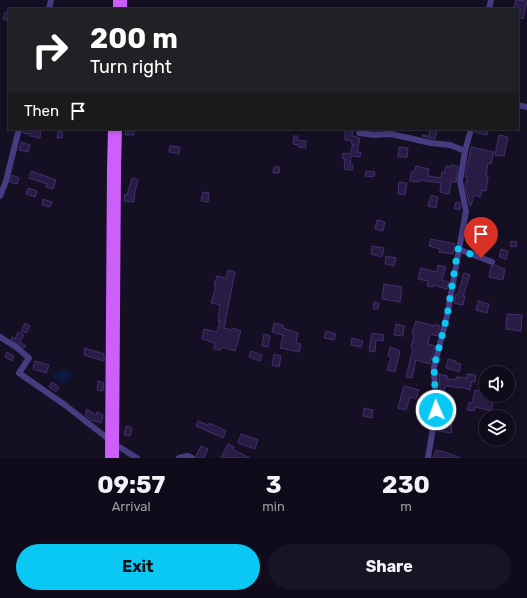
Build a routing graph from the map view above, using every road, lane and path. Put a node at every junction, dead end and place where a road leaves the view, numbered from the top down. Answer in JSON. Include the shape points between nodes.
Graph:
{"nodes":[{"id":1,"x":19,"y":130,"type":"edge"},
{"id":2,"x":112,"y":130,"type":"edge"},
{"id":3,"x":118,"y":130,"type":"edge"},
{"id":4,"x":471,"y":130,"type":"edge"},
{"id":5,"x":359,"y":133,"type":"dead end"},
{"id":6,"x":465,"y":151,"type":"junction"},
{"id":7,"x":0,"y":196,"type":"edge"},
{"id":8,"x":458,"y":249,"type":"junction"},
{"id":9,"x":492,"y":262,"type":"dead end"},
{"id":10,"x":0,"y":338,"type":"edge"},
{"id":11,"x":112,"y":443,"type":"junction"},
{"id":12,"x":109,"y":458,"type":"edge"},
{"id":13,"x":116,"y":458,"type":"edge"},
{"id":14,"x":137,"y":458,"type":"edge"},
{"id":15,"x":179,"y":458,"type":"edge"},
{"id":16,"x":192,"y":458,"type":"edge"},
{"id":17,"x":428,"y":458,"type":"edge"}],
"edges":[{"from":1,"to":7,"type":"street"},
{"from":2,"to":11,"type":"main road"},
{"from":3,"to":11,"type":"main road"},
{"from":4,"to":6,"type":"street"},
{"from":5,"to":6,"type":"street","via":[[391,134],[450,145]]},
{"from":6,"to":8,"type":"street","via":[[460,182],[466,211]]},
{"from":8,"to":9,"type":"street"},
{"from":8,"to":17,"type":"street","via":[[447,316],[434,367],[436,410]]},
{"from":10,"to":11,"type":"street","via":[[29,358],[19,373],[65,405]]},
{"from":11,"to":12,"type":"main road"},
{"from":11,"to":13,"type":"main road"},
{"from":11,"to":14,"type":"street"},
{"from":15,"to":16,"type":"street"}]}
